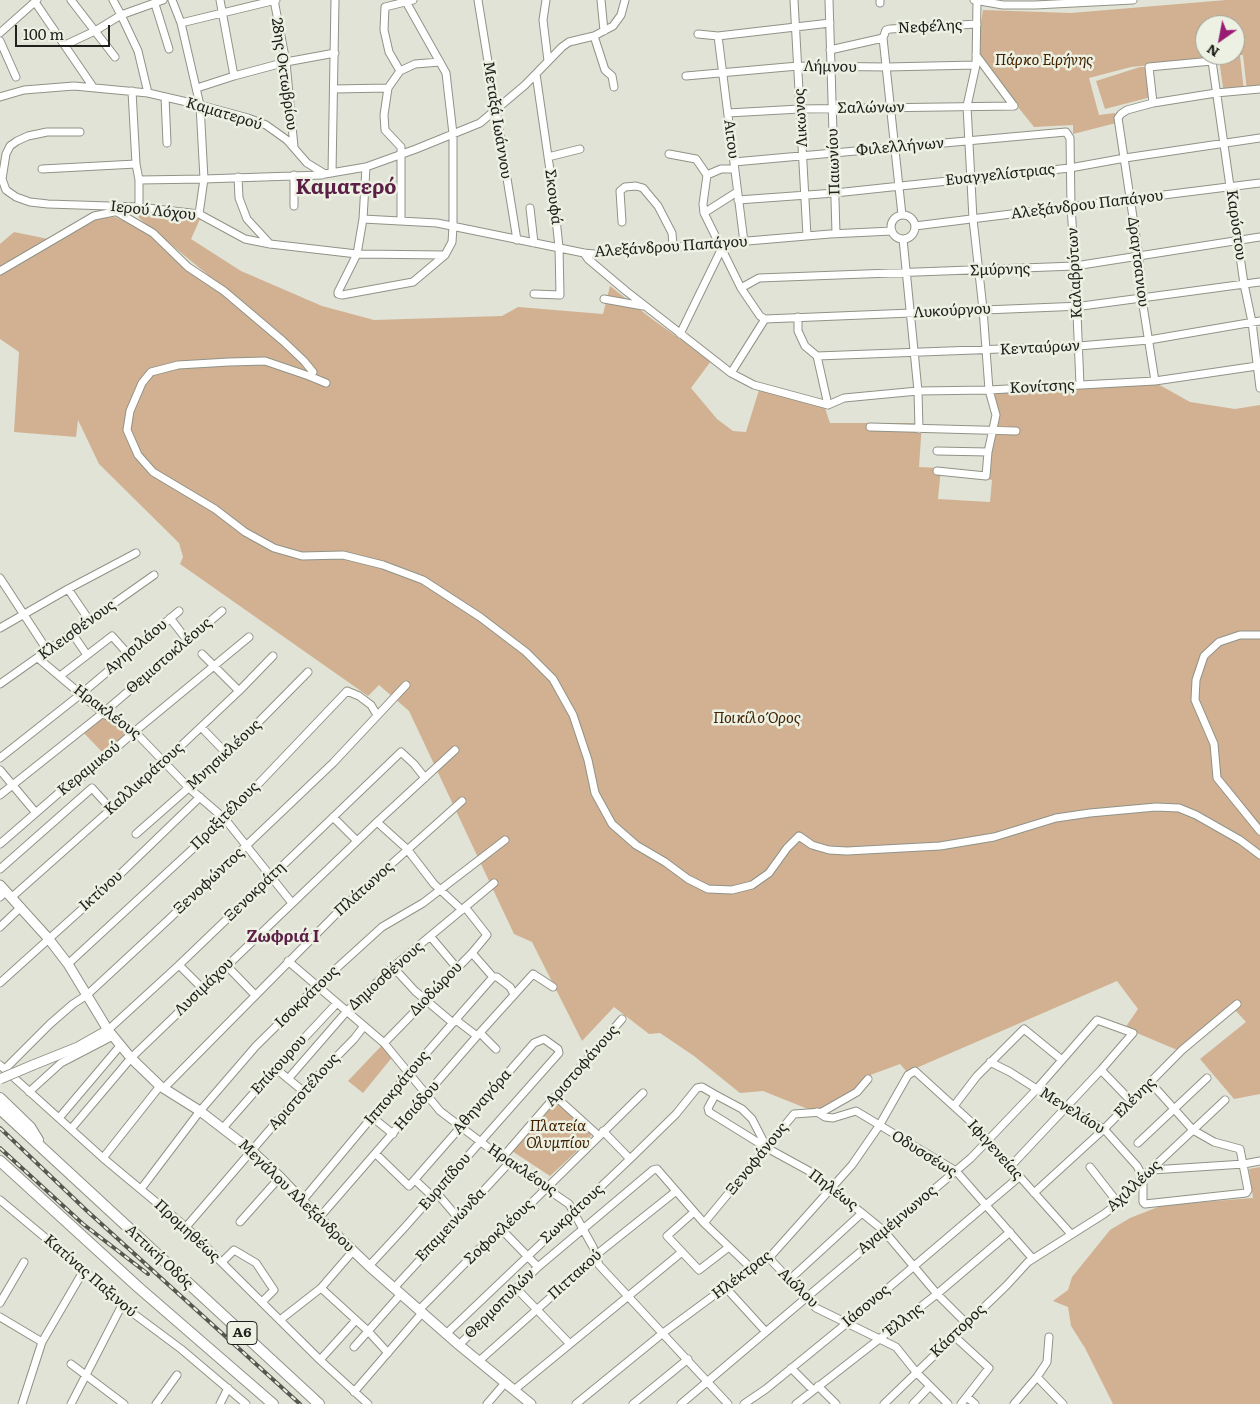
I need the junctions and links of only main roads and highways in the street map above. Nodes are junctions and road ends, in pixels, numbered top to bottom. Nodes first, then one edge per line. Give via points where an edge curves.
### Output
1 (4, 893) edge
2 (110, 1033) junction
3 (0, 1079) edge
4 (0, 1098) edge
5 (0, 1109) edge
6 (45, 1152) junction
7 (0, 1161) edge
8 (0, 1168) edge
9 (55, 1211) junction
10 (273, 1404) edge
11 (319, 1404) edge
12 (531, 1404) edge

1 - 2 main road, Μεγάλου Αλεξάνδρου via 21,907 68,964
2 - 3 main road, bridge
2 - 12 main road, Μεγάλου Αλεξάνδρου via 162,1087 252,1151 369,1266
4 - 6 highway via 30,1127
5 - 6 highway, Αττική Οδός / Α6
6 - 11 highway, Αττική Οδός / Α6
7 - 9 highway, Α6
8 - 9 highway
9 - 10 highway, Α6

